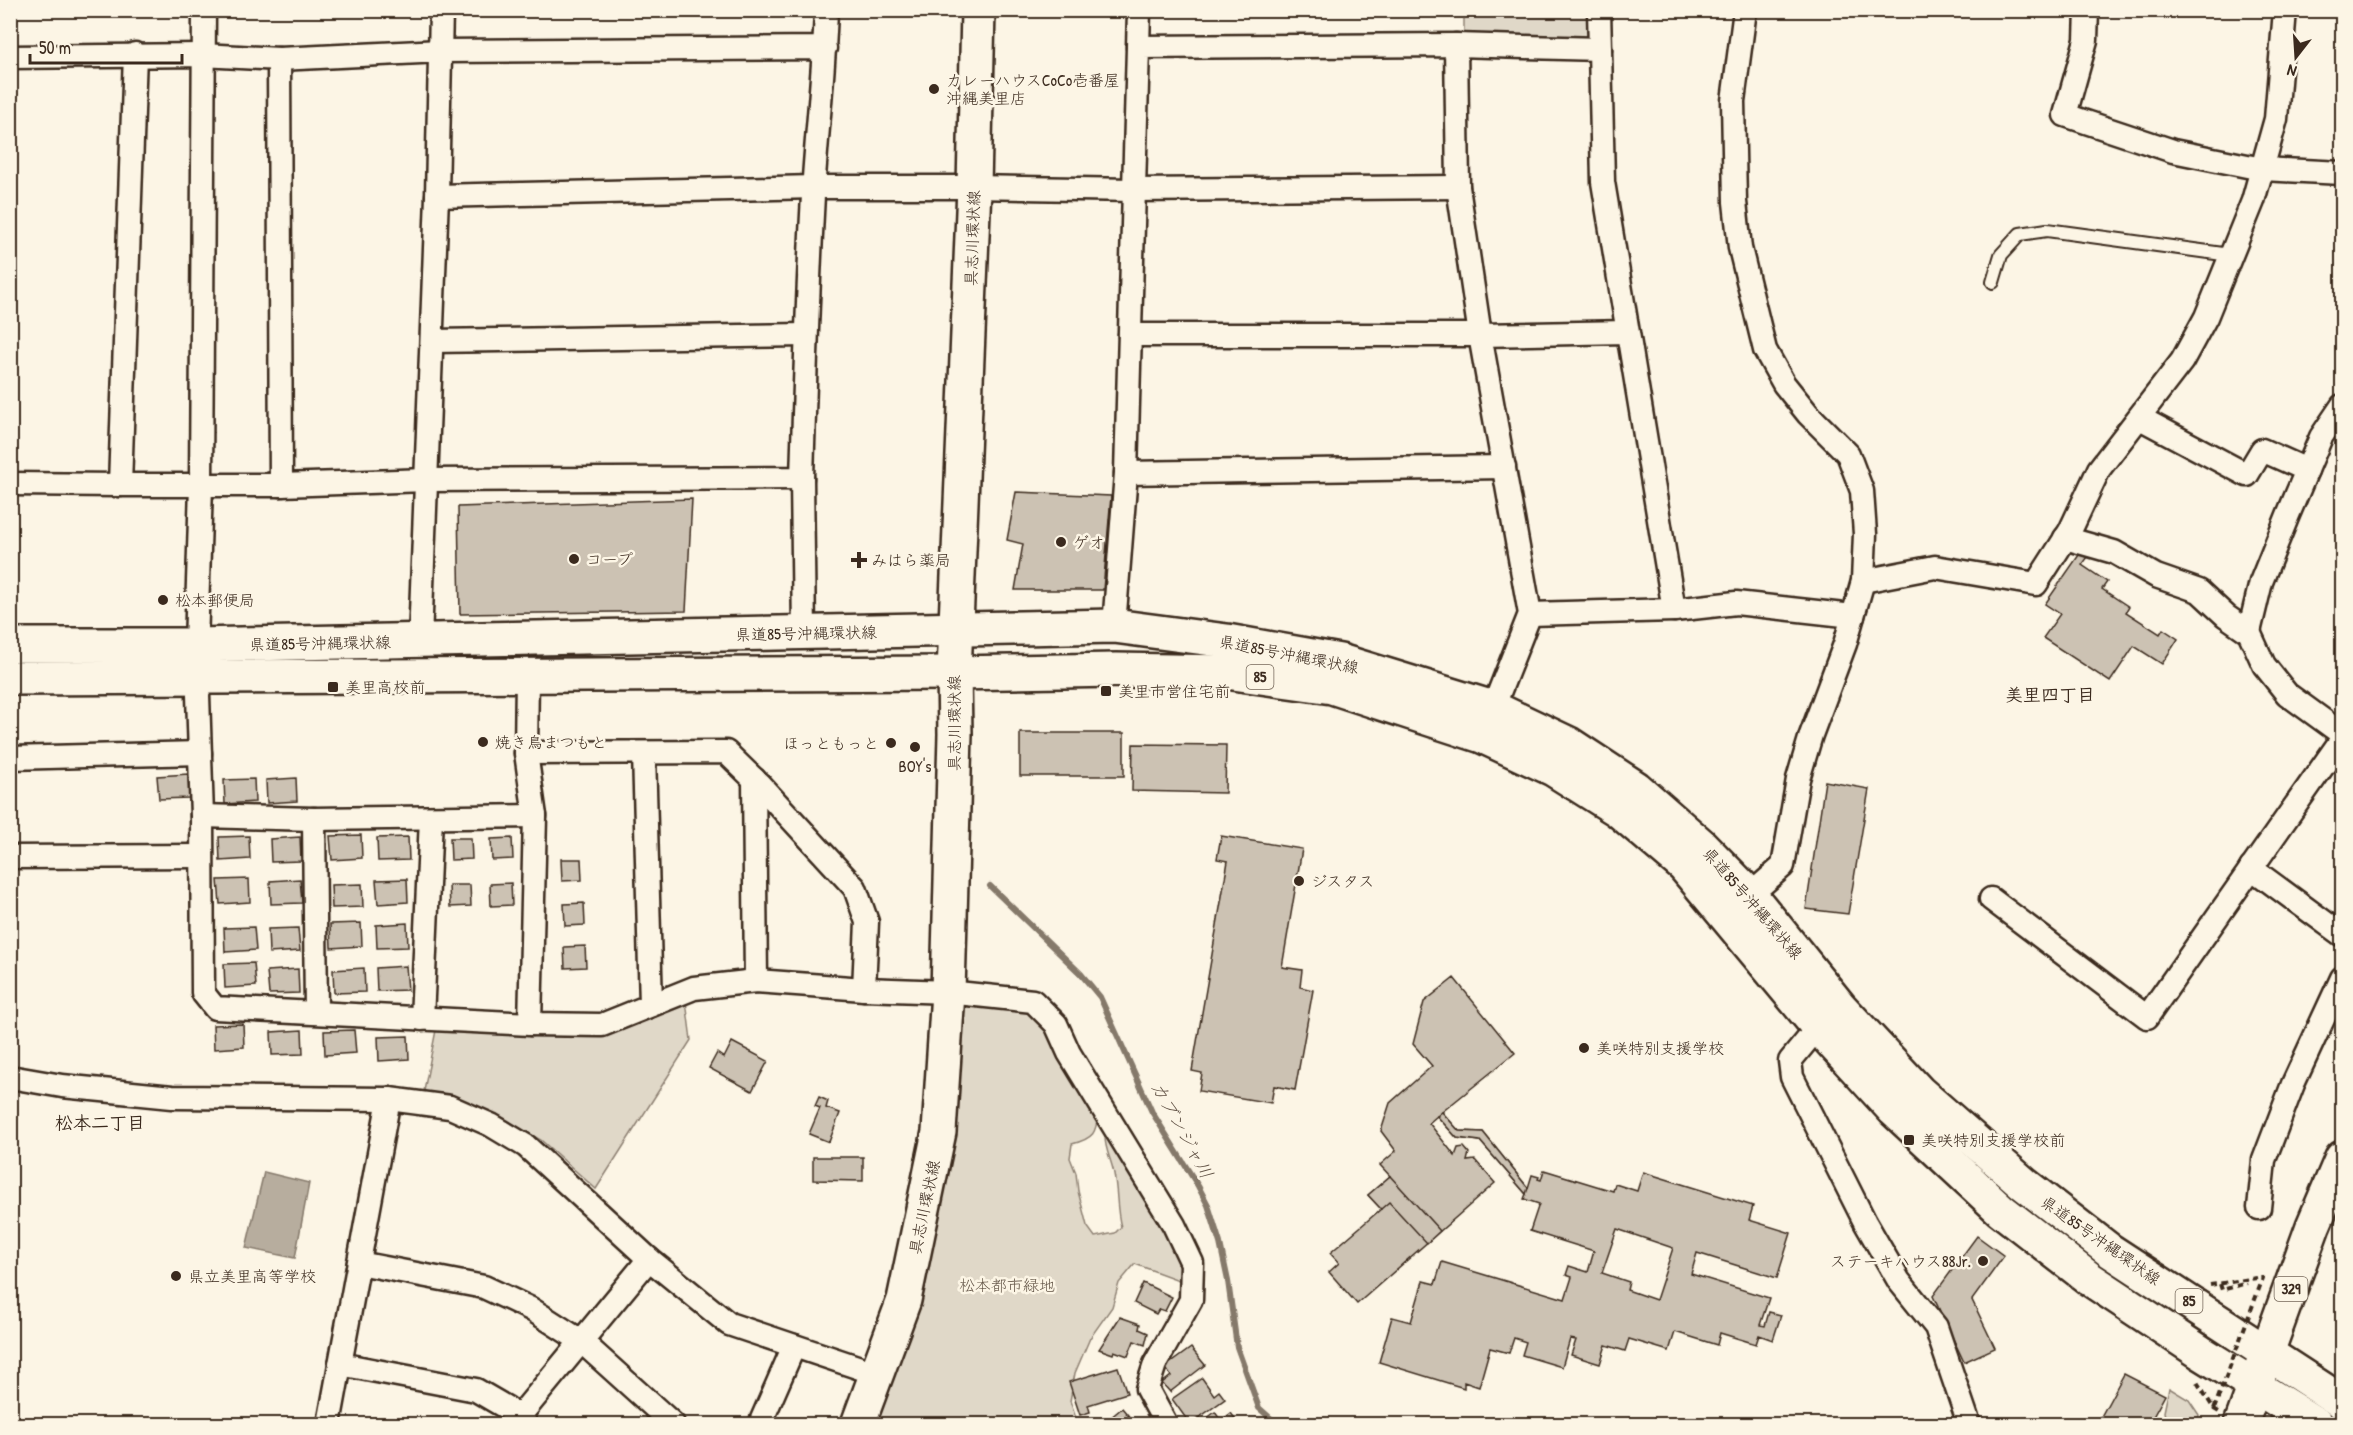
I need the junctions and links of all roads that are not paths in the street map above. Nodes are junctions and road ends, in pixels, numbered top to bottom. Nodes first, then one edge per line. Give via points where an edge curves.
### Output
1 (204, 10) edge
2 (441, 10) edge
3 (826, 10) edge
4 (978, 10) edge
5 (1139, 10) edge
6 (1599, 10) edge
7 (1745, 10) edge
8 (2088, 10) edge
9 (2285, 10) edge
10 (1456, 45) junction
11 (1138, 47) junction
12 (825, 48) junction
13 (1600, 49) junction
14 (441, 51) junction
15 (135, 54) junction
16 (202, 55) junction
17 (10, 57) edge
18 (279, 59) junction
19 (2262, 169) junction
20 (2343, 173) edge
21 (814, 187) junction
22 (974, 187) junction
23 (1458, 187) junction
24 (1133, 190) junction
25 (437, 196) junction
26 (2234, 252) junction
27 (1993, 282) dead end
28 (1627, 332) junction
29 (1130, 334) junction
30 (806, 335) junction
31 (1480, 335) junction
32 (432, 340) junction
33 (2343, 406) edge
34 (2140, 418) junction
35 (1504, 467) junction
36 (2307, 470) junction
37 (1126, 473) junction
38 (802, 478) junction
39 (427, 480) junction
40 (10, 484) edge
41 (120, 485) junction
42 (281, 485) junction
43 (201, 486) junction
44 (2066, 538) junction
45 (1863, 581) junction
46 (1674, 610) junction
47 (1530, 614) junction
48 (1853, 616) junction
49 (1114, 626) junction
50 (957, 630) junction
51 (2249, 632) junction
52 (804, 634) junction
53 (420, 640) junction
54 (10, 645) edge
55 (196, 645) junction
56 (954, 674) junction
57 (527, 675) junction
58 (200, 677) junction
59 (10, 678) edge
60 (1493, 708) junction
61 (2343, 734) edge
62 (2343, 739) edge
63 (200, 753) junction
64 (526, 753) junction
65 (644, 753) junction
66 (10, 758) edge
67 (754, 779) junction
68 (202, 816) junction
69 (535, 816) junction
70 (431, 818) junction
71 (314, 819) junction
72 (201, 856) junction
73 (10, 857) edge
74 (2251, 868) junction
75 (1750, 895) junction
76 (1991, 899) dead end
77 (2343, 935) edge
78 (2343, 978) edge
79 (756, 981) junction
80 (864, 989) junction
81 (948, 992) junction
82 (651, 1005) junction
83 (316, 1012) junction
84 (422, 1019) junction
85 (530, 1024) junction
86 (1818, 1027) junction
87 (10, 1077) edge
88 (389, 1099) junction
89 (2343, 1158) edge
90 (2259, 1208) dead end
91 (649, 1259) junction
92 (359, 1263) junction
93 (581, 1341) junction
94 (794, 1346) junction
95 (2268, 1353) junction
96 (340, 1364) junction
97 (878, 1374) junction
98 (2256, 1386) junction
99 (2343, 1402) edge
100 (2228, 1417) edge
101 (522, 1421) edge
102 (329, 1425) edge
103 (673, 1425) edge
104 (760, 1425) edge
105 (858, 1425) edge
106 (1166, 1425) edge
107 (1969, 1425) edge
108 (2316, 1425) edge

1 - 16 street
2 - 14 street
3 - 12 street
4 - 22 main road, 具志川環状線
5 - 11 street
6 - 13 street
7 - 45 street via 1733,100 1740,249 1766,350 1784,384 1848,454 1862,491
8 - 19 street via 2086,40 2065,115 2174,150
9 - 19 street via 2276,118
10 - 11 street
10 - 13 street
10 - 23 street
11 - 24 street
12 - 14 street
12 - 21 street
13 - 28 street via 1603,182
14 - 18 street
14 - 25 street
15 - 16 street
15 - 17 street
15 - 41 street
16 - 18 street
16 - 43 street
18 - 42 street
19 - 20 street
19 - 26 street
21 - 22 street
21 - 25 street
21 - 30 street
22 - 24 street
22 - 50 main road, 具志川環状線
23 - 24 street
23 - 31 street
24 - 29 street
25 - 32 street
26 - 27 lane via 2223,254 2047,230 2020,234 2001,255
26 - 34 street via 2182,361
28 - 31 street
28 - 46 street
29 - 31 street
29 - 37 street
30 - 32 street
30 - 38 street
31 - 35 street
32 - 39 street
33 - 36 street via 2321,436
34 - 36 street via 2247,475 2262,450
34 - 44 street via 2099,469
35 - 37 street
35 - 47 street
36 - 51 street via 2261,582
37 - 49 street
38 - 39 street
38 - 52 street
39 - 42 street
39 - 53 street
40 - 41 street
41 - 43 street
42 - 43 street
43 - 55 street
44 - 45 street via 2036,584 1935,567
44 - 51 street via 2114,552 2156,576 2199,591
45 - 48 street
46 - 47 street
46 - 48 street via 1736,603
47 - 60 street
48 - 75 street via 1798,779 1783,866
49 - 50 main road, 県道85号沖縄環状線 / 85
49 - 60 main road, 県道85号沖縄環状線 / 85 via 1340,661
50 - 52 main road, 県道85号沖縄環状線 / 85
50 - 56 main road, 具志川環状線
51 - 61 street via 2264,665 2287,694
52 - 53 main road, 県道85号沖縄環状線 / 85
53 - 55 main road, 県道85号沖縄環状線 / 85
54 - 55 main road, 県道85号沖縄環状線 / 85
56 - 57 main road, 県道85号沖縄環状線 / 85
56 - 81 main road, 具志川環状線
56 - 86 main road, 県道85号沖縄環状線 / 85 via 1226,672 1332,687 1482,736 1553,769 1618,810 1684,866
57 - 58 main road, 県道85号沖縄環状線 / 85
57 - 64 street
58 - 59 main road, 県道85号沖縄環状線 / 85
58 - 63 street
60 - 75 main road, 県道85号沖縄環状線 / 85 via 1569,744 1636,788
62 - 74 street
63 - 66 street
63 - 68 street
64 - 65 street
64 - 69 street
65 - 67 street via 726,752
65 - 82 street
67 - 79 street
67 - 80 street via 855,888 867,922
68 - 71 street
68 - 72 street
69 - 70 street
69 - 85 street
70 - 71 street
70 - 84 street
71 - 83 street
72 - 73 street
72 - 83 street via 203,993 215,1008
74 - 76 street via 2147,1017
74 - 77 street
75 - 95 main road, 県道85号沖縄環状線 / 85 via 1840,1006 1920,1092 2015,1176 2109,1250
78 - 90 street via 2293,1084 2264,1160
79 - 80 street
79 - 82 street via 694,988
80 - 81 street
81 - 97 main road, 具志川環状線 via 939,1132 904,1300
81 - 106 street via 1033,1001 1056,1023 1069,1053 1174,1225 1192,1263 1191,1300 1155,1364 1147,1389
82 - 85 street via 602,1025
83 - 84 street
84 - 85 street
86 - 98 main road, 県道85号沖縄環状線 / 85 via 1894,1110 2001,1210 2090,1279
86 - 107 street via 1790,1061 1792,1077 1899,1281 1936,1327
87 - 88 street via 172,1097
88 - 91 street via 450,1107 509,1135 564,1179
88 - 92 street
89 - 95 main road, 329 via 2313,1226
91 - 93 street
91 - 94 street via 729,1324
92 - 93 street via 484,1287 531,1309
92 - 96 street
93 - 101 street
93 - 103 street
94 - 97 street
94 - 104 street
95 - 98 main road, 329
95 - 99 main road, 県道85号沖縄環状線 / 85
96 - 101 street via 476,1390
96 - 102 street
97 - 105 main road, 具志川環状線
98 - 100 main road, 329
98 - 108 main road, 県道85号沖縄環状線 / 85

